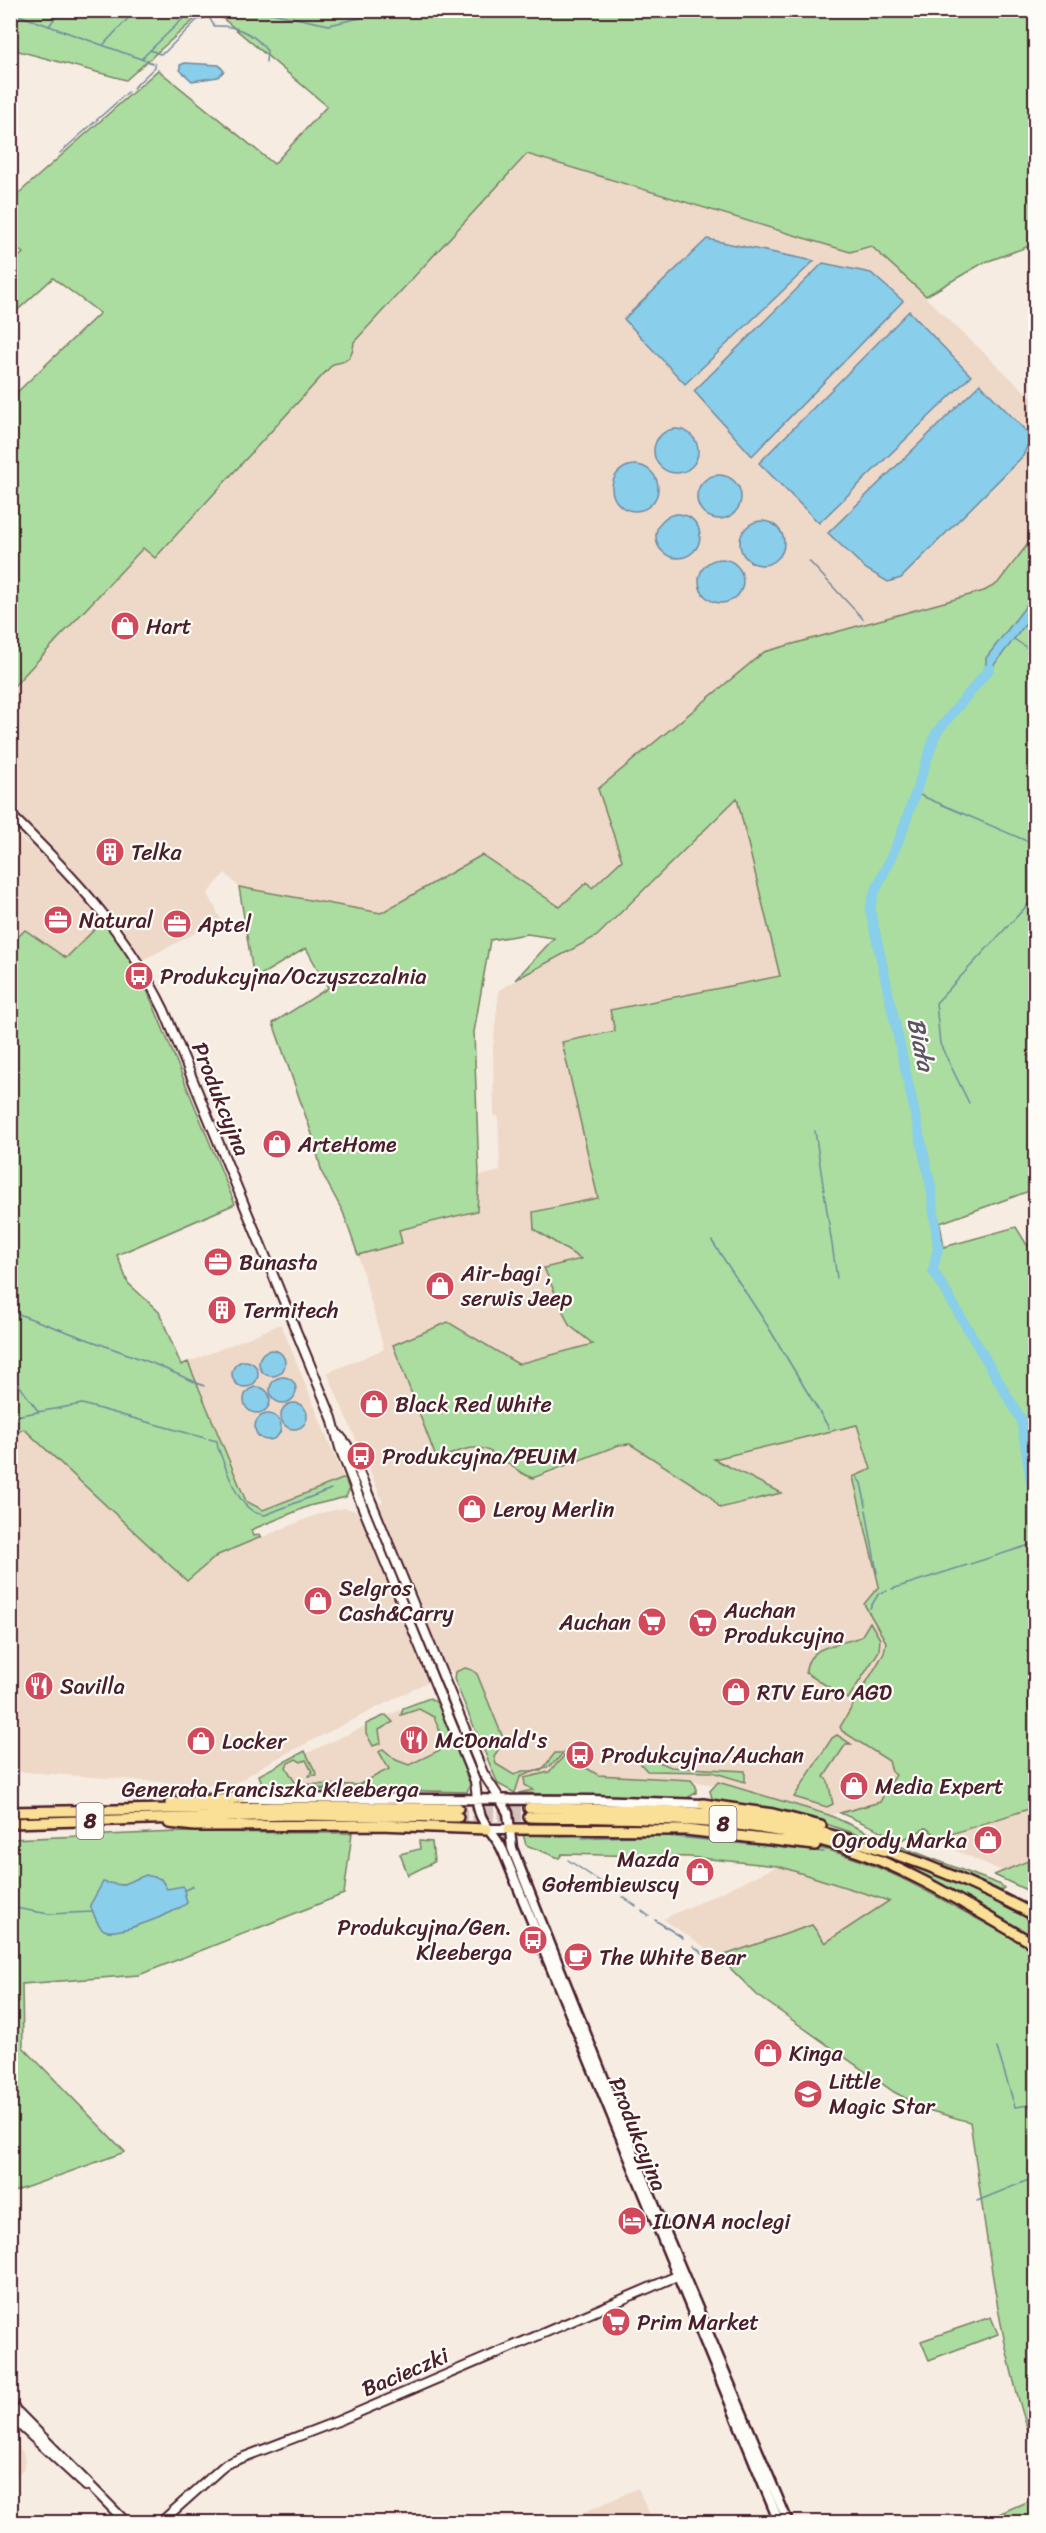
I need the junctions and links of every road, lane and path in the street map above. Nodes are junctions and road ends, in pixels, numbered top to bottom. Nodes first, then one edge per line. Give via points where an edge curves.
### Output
1 (10, 814) edge
2 (338, 1434) junction
3 (368, 1495) junction
4 (359, 1498) junction
5 (240, 1798) joint
6 (477, 1799) junction
7 (500, 1799) junction
8 (703, 1804) joint
9 (115, 1809) junction
10 (10, 1811) edge
11 (136, 1820) junction
12 (44, 1822) junction
13 (10, 1823) edge
14 (10, 1828) edge
15 (487, 1829) junction
16 (508, 1829) junction
17 (885, 1850) junction
18 (909, 1874) junction
19 (1035, 1916) edge
20 (1035, 1945) edge
21 (550, 1955) junction
22 (681, 2274) junction
23 (719, 2367) junction
24 (10, 2404) edge
25 (10, 2416) edge
26 (93, 2490) junction
27 (126, 2523) edge
28 (161, 2523) edge
29 (779, 2523) edge
30 (788, 2523) edge

1 - 2 street, Produkcyjna via 89,893 152,985
2 - 3 street, Produkcyjna via 347,1445
2 - 4 street, Produkcyjna
3 - 4 street
3 - 7 street, Produkcyjna via 483,1773
4 - 6 street, Produkcyjna via 475,1781
5 - 6 main road
5 - 9 highway
6 - 7 main road
6 - 15 main road, Produkcyjna via 480,1821
7 - 8 main road
7 - 16 main road, Produkcyjna via 508,1813
8 - 17 highway via 809,1822
9 - 10 highway, Generała Franciszka Kleeberga / 8
9 - 11 highway, Generała Franciszka Kleeberga / 8 via 458,1812
11 - 12 highway, Generała Franciszka Kleeberga / 8
11 - 15 highway via 195,1826
12 - 13 highway, Generała Franciszka Kleeberga / 8
12 - 14 highway
15 - 16 main road
15 - 21 main road, Produkcyjna via 498,1840
16 - 18 highway via 646,1828 747,1836 821,1846
16 - 21 main road, Produkcyjna
17 - 18 highway, 8 via 819,1831 728,1815 667,1811 529,1813 765,1829 842,1846
17 - 19 highway, 8 via 957,1877
18 - 20 highway, 8
21 - 22 main road, Produkcyjna
22 - 23 main road, Produkcyjna
22 - 28 street, Bacieczki via 338,2421 226,2464
23 - 29 main road, Produkcyjna
23 - 30 main road, Produkcyjna
24 - 26 street
25 - 26 street
26 - 27 street

